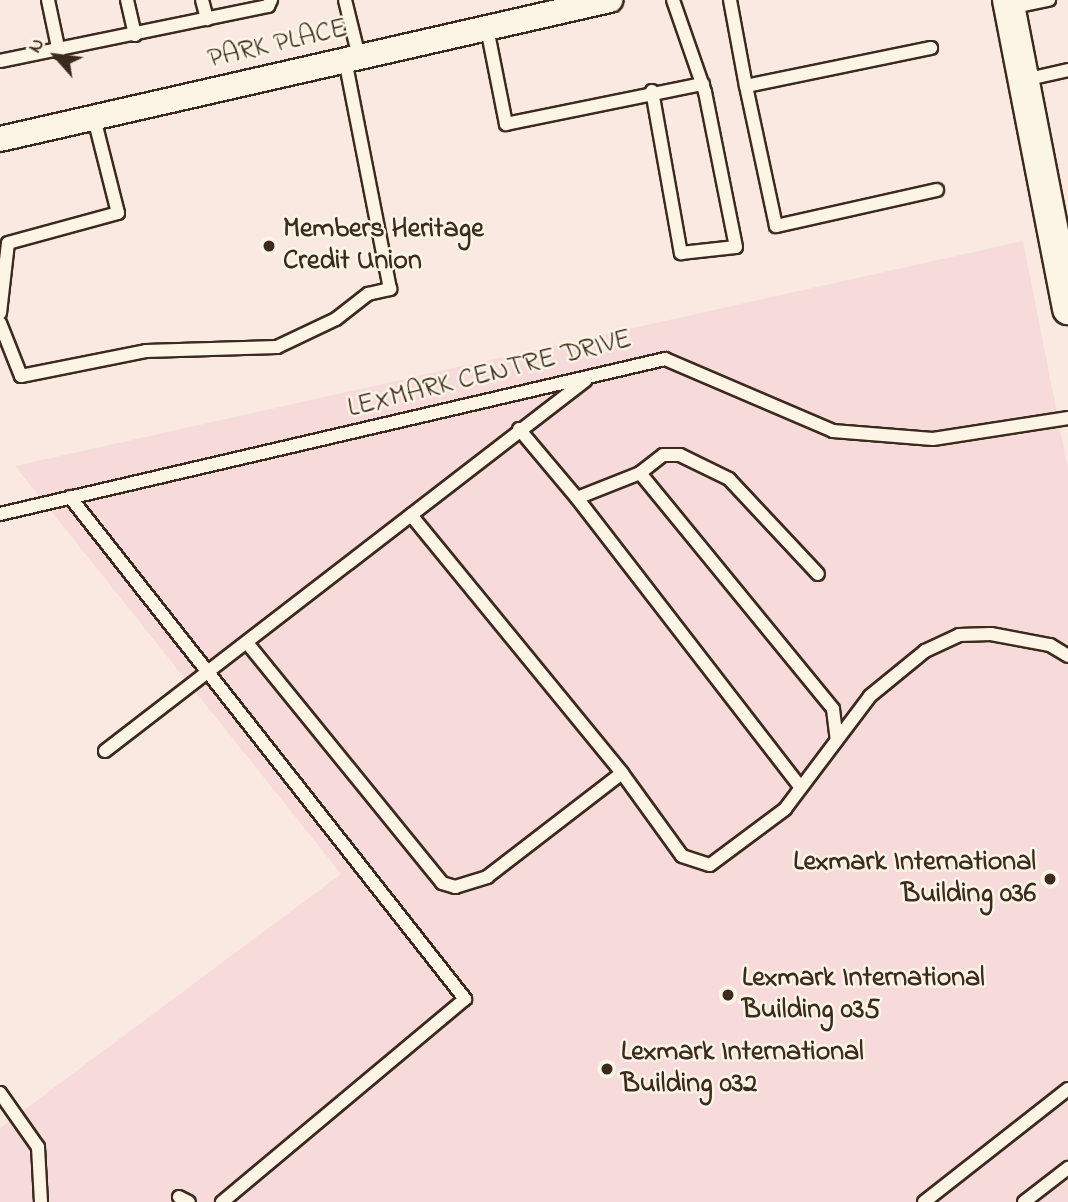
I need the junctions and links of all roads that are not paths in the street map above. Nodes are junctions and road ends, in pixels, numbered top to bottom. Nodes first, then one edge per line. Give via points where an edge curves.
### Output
1 (48, 0) edge
2 (127, 0) edge
3 (202, 0) edge
4 (271, 0) edge
5 (345, 0) edge
6 (610, 0) edge
7 (673, 0) edge
8 (730, 0) edge
9 (1049, 0) edge
10 (1009, 4) edge
11 (207, 19) junction
12 (487, 28) junction
13 (135, 36) junction
14 (931, 48) dead end
15 (59, 52) junction
16 (352, 59) junction
17 (0, 61) edge
18 (1068, 70) edge
19 (1024, 80) junction
20 (703, 84) junction
21 (746, 86) junction
22 (652, 91) junction
23 (93, 118) junction
24 (0, 139) edge
25 (937, 190) dead end
26 (1068, 309) edge
27 (0, 313) edge
28 (0, 323) edge
29 (592, 375) junction
30 (1068, 418) edge
31 (519, 429) junction
32 (640, 473) junction
33 (70, 497) junction
34 (577, 498) junction
35 (0, 514) edge
36 (411, 515) junction
37 (818, 574) dead end
38 (248, 644) junction
39 (1068, 656) edge
40 (210, 674) junction
41 (837, 740) junction
42 (105, 751) dead end
43 (622, 773) junction
44 (801, 788) junction
45 (1068, 1089) edge
46 (0, 1093) edge
47 (1068, 1168) edge
48 (41, 1202) edge
49 (222, 1202) edge
50 (924, 1202) edge
51 (1024, 1202) edge

1 - 15 lane
2 - 13 lane
3 - 11 lane
4 - 11 lane
5 - 16 lane
6 - 12 street, PARK PLACE
7 - 20 lane
8 - 21 lane
9 - 10 lane
10 - 19 street
11 - 13 lane
12 - 16 street, PARK PLACE
12 - 22 lane via 506,124
13 - 15 lane
14 - 21 lane
15 - 17 lane
16 - 23 street, PARK PLACE
16 - 28 lane via 390,289 368,294 336,319 277,347 146,351 21,376
18 - 19 lane
19 - 26 street
20 - 22 lane
20 - 22 lane via 736,247 681,253
21 - 25 lane via 776,226
23 - 24 street, PARK PLACE
23 - 27 lane via 118,213 8,243
29 - 30 lane, LEXMARK CENTRE DRIVE via 665,359 833,431 933,439
29 - 31 lane
29 - 33 lane, LEXMARK CENTRE DRIVE
31 - 34 lane
31 - 36 lane
32 - 34 lane
32 - 37 lane via 663,455 680,455 729,479
32 - 41 lane via 833,709
33 - 35 lane, LEXMARK CENTRE DRIVE
33 - 40 lane
34 - 44 lane
36 - 38 lane
36 - 43 lane
38 - 40 lane
38 - 43 lane via 442,883 471,886 487,877
39 - 41 lane via 1050,645 990,634 959,635 925,651 870,695
40 - 42 lane
40 - 49 lane via 465,999
41 - 44 lane
43 - 44 lane via 682,856 697,864 709,865 774,817
45 - 50 lane
46 - 48 lane via 38,1147
47 - 51 lane

